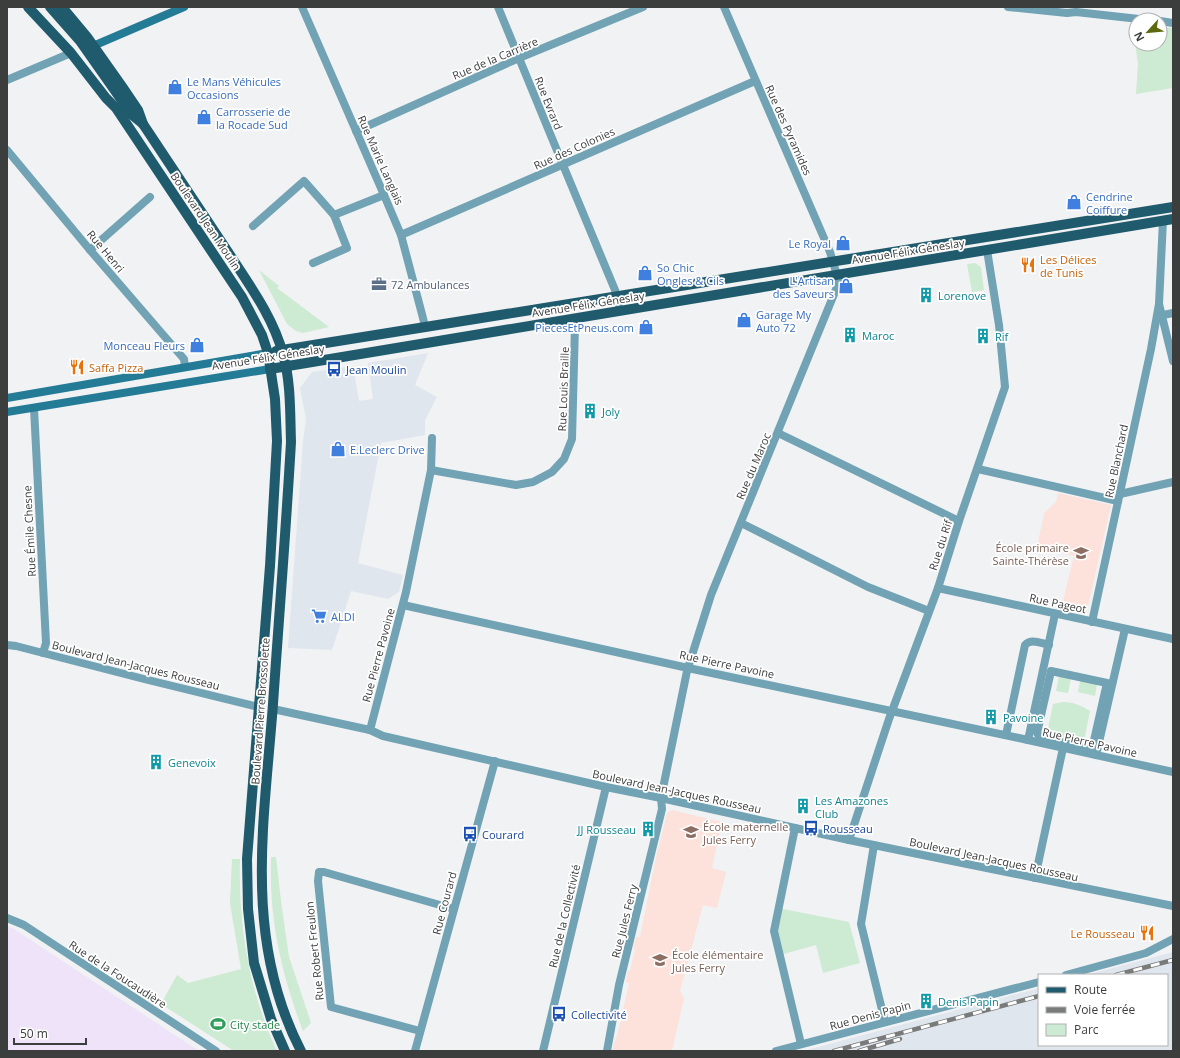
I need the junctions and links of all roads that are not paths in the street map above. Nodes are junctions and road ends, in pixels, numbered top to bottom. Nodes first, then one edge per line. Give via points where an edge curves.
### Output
1 (28, 7) edge
2 (43, 7) edge
3 (50, 7) edge
4 (62, 7) edge
5 (184, 7) edge
6 (302, 7) edge
7 (498, 7) edge
8 (643, 7) edge
9 (724, 7) edge
10 (1008, 7) edge
11 (1076, 10) edge
12 (1128, 17) edge
13 (93, 46) junction
14 (71, 52) junction
15 (519, 58) junction
16 (7, 80) edge
17 (755, 81) junction
18 (116, 108) junction
19 (143, 124) junction
20 (356, 131) junction
21 (7, 150) edge
22 (562, 165) junction
23 (384, 194) junction
24 (150, 197) dead end
25 (1173, 206) edge
26 (334, 215) junction
27 (1168, 220) edge
28 (253, 226) dead end
29 (401, 235) junction
30 (90, 250) junction
31 (987, 250) junction
32 (833, 261) junction
33 (313, 263) dead end
34 (838, 275) junction
35 (617, 296) junction
36 (620, 311) junction
37 (1173, 313) edge
38 (1160, 315) junction
39 (574, 318) junction
40 (425, 327) junction
41 (282, 350) junction
42 (268, 353) junction
43 (1173, 362) edge
44 (185, 367) junction
45 (286, 367) junction
46 (270, 369) junction
47 (7, 398) edge
48 (34, 408) junction
49 (7, 412) edge
50 (778, 433) junction
51 (432, 438) dead end
52 (978, 469) junction
53 (431, 470) junction
54 (1173, 482) edge
55 (1119, 497) junction
56 (959, 521) junction
57 (741, 523) junction
58 (938, 588) junction
59 (403, 605) junction
60 (929, 611) junction
61 (1056, 614) junction
62 (1092, 622) junction
63 (1125, 629) junction
64 (1173, 639) edge
65 (7, 645) edge
66 (1049, 645) junction
67 (43, 653) junction
68 (688, 668) junction
69 (1051, 671) joint
70 (259, 707) junction
71 (273, 709) junction
72 (892, 712) junction
73 (370, 730) junction
74 (1006, 735) junction
75 (1028, 740) junction
76 (1063, 748) junction
77 (1096, 755) junction
78 (495, 761) junction
79 (1173, 772) edge
80 (606, 787) junction
81 (661, 798) junction
82 (795, 828) junction
83 (849, 840) junction
84 (874, 845) junction
85 (1035, 878) junction
86 (1173, 906) edge
87 (454, 909) junction
88 (7, 918) edge
89 (1173, 939) edge
90 (1070, 974) edge
91 (1038, 982) edge
92 (885, 1022) junction
93 (420, 1031) junction
94 (801, 1044) junction
95 (283, 1047) edge
96 (216, 1051) edge
97 (301, 1051) edge
98 (415, 1051) edge
99 (543, 1051) edge
100 (607, 1051) edge
101 (776, 1051) edge

1 - 14 main road, Boulevard Jean Moulin
2 - 18 main road, Boulevard Jean Moulin via 77,45 111,95
3 - 19 main road, Boulevard Jean Moulin via 80,41 132,114
4 - 13 main road, Boulevard Jean Moulin
5 - 13 main road
6 - 20 street, Rue Marie Langlais
7 - 15 street, Rue Evrard
8 - 15 street, Rue de la Carrière
9 - 17 street, Rue des Pyramides
10 - 11 street via 1067,13
11 - 12 street
13 - 19 main road, Boulevard Jean Moulin via 138,110
14 - 16 street
14 - 18 main road, Boulevard Jean Moulin
15 - 20 street, Rue de la Carrière
15 - 22 street, Rue Evrard
17 - 22 street, Rue des Colonies
17 - 32 street, Rue des Pyramides
18 - 42 main road, Boulevard Jean Moulin via 242,297 262,335
19 - 41 main road, Boulevard Jean Moulin via 258,298
20 - 23 street, Rue Marie Langlais
21 - 30 street, Rue Henri
22 - 29 street, Rue des Colonies
22 - 35 street, Rue Evrard
23 - 26 street
23 - 29 street, Rue Marie Langlais
24 - 30 street
25 - 32 main road, Avenue Félix Géneslay
26 - 28 street via 304,181
26 - 33 street via 347,248
27 - 31 main road, Avenue Félix Géneslay
27 - 38 street
29 - 40 street, Rue Marie Langlais
30 - 44 street, Rue Henri via 184,359
31 - 34 main road, Avenue Félix Géneslay
31 - 52 street, Rue du Rif via 1006,387
32 - 34 street, Rue des Pyramides
32 - 35 main road, Avenue Félix Géneslay
34 - 36 main road, Avenue Félix Géneslay
34 - 50 street, Rue du Maroc via 840,282
35 - 36 street, Rue Evrard
35 - 40 main road, Avenue Félix Géneslay
36 - 39 main road, Avenue Félix Géneslay
37 - 38 street
38 - 43 street
38 - 55 street, Rue Blanchard
39 - 45 main road, Avenue Félix Géneslay
39 - 53 street, Rue Louis Braille via 576,325 572,439 564,459 552,472 533,482 516,485
40 - 41 main road, Avenue Félix Géneslay
41 - 42 main road, Avenue Félix Géneslay
41 - 45 main road, Boulevard Jean Moulin
42 - 44 main road, Avenue Félix Géneslay
42 - 46 main road, Boulevard Jean Moulin
44 - 47 main road, Avenue Félix Géneslay
45 - 46 main road, Avenue Félix Géneslay
45 - 71 main road, Boulevard Pierre Brossolette via 290,400 290,472
46 - 48 main road, Avenue Félix Géneslay
46 - 70 main road, Boulevard Pierre Brossolette via 275,399 277,441
48 - 49 main road, Avenue Félix Géneslay
48 - 67 street, Rue Émile Chesne via 46,643
50 - 56 street
50 - 57 street, Rue du Maroc
51 - 53 street
52 - 55 street
52 - 56 street, Rue du Rif
53 - 59 street
54 - 55 street
55 - 62 street, Rue Blanchard
56 - 58 street, Rue du Rif
57 - 60 street via 868,587
57 - 68 street, Rue du Maroc via 711,596
58 - 60 street, Rue du Rif
58 - 61 street, Rue Pageot
59 - 68 street, Rue Pierre Pavoine
59 - 73 street, Rue Pierre Pavoine
60 - 72 street, Rue du Rif
61 - 62 street, Rue Pageot
61 - 66 street
62 - 63 street, Rue Pageot
63 - 64 street, Rue Pageot
63 - 77 street
65 - 67 street, Boulevard Jean-Jacques Rousseau
66 - 74 street via 1032,641 1025,645
66 - 75 street
67 - 70 street, Boulevard Jean-Jacques Rousseau
68 - 72 street, Rue Pierre Pavoine
68 - 81 street, Rue Jules Ferry
69 - 69 street via 1037,733 1040,737 1088,748 1093,745 1107,683
70 - 95 main road, Boulevard Pierre Brossolette via 247,859 248,909 254,963 271,1019
71 - 73 street, Boulevard Jean-Jacques Rousseau
71 - 97 main road, Boulevard Pierre Brossolette via 262,837 262,908 265,939 277,992
72 - 74 street, Rue Pierre Pavoine
72 - 83 street, Rue du Rif
73 - 78 street, Boulevard Jean-Jacques Rousseau via 383,736
74 - 75 street, Rue Pierre Pavoine
75 - 76 street, Rue Pierre Pavoine
76 - 77 street, Rue Pierre Pavoine
76 - 85 street
77 - 79 street, Rue Pierre Pavoine
78 - 80 street, Boulevard Jean-Jacques Rousseau
78 - 87 street, Rue Courard
80 - 81 street, Boulevard Jean-Jacques Rousseau
80 - 99 street, Rue de la Collectivité
81 - 82 street, Boulevard Jean-Jacques Rousseau
81 - 100 street, Rue Jules Ferry via 662,809 619,985
82 - 83 street, Boulevard Jean-Jacques Rousseau
82 - 94 street via 774,931
83 - 84 street, Boulevard Jean-Jacques Rousseau
84 - 85 street, Boulevard Jean-Jacques Rousseau
84 - 92 street via 861,924
85 - 86 street, Boulevard Jean-Jacques Rousseau
87 - 93 street, Rue Courard
87 - 93 street, Rue Robert Freulon via 319,872 331,1008
88 - 96 street, Rue de la Foucaudière via 24,926
89 - 90 street via 1146,953
91 - 92 street, Rue Denis Papin
92 - 94 street, Rue Denis Papin
93 - 98 street, Rue Courard
94 - 101 street, Rue Denis Papin

